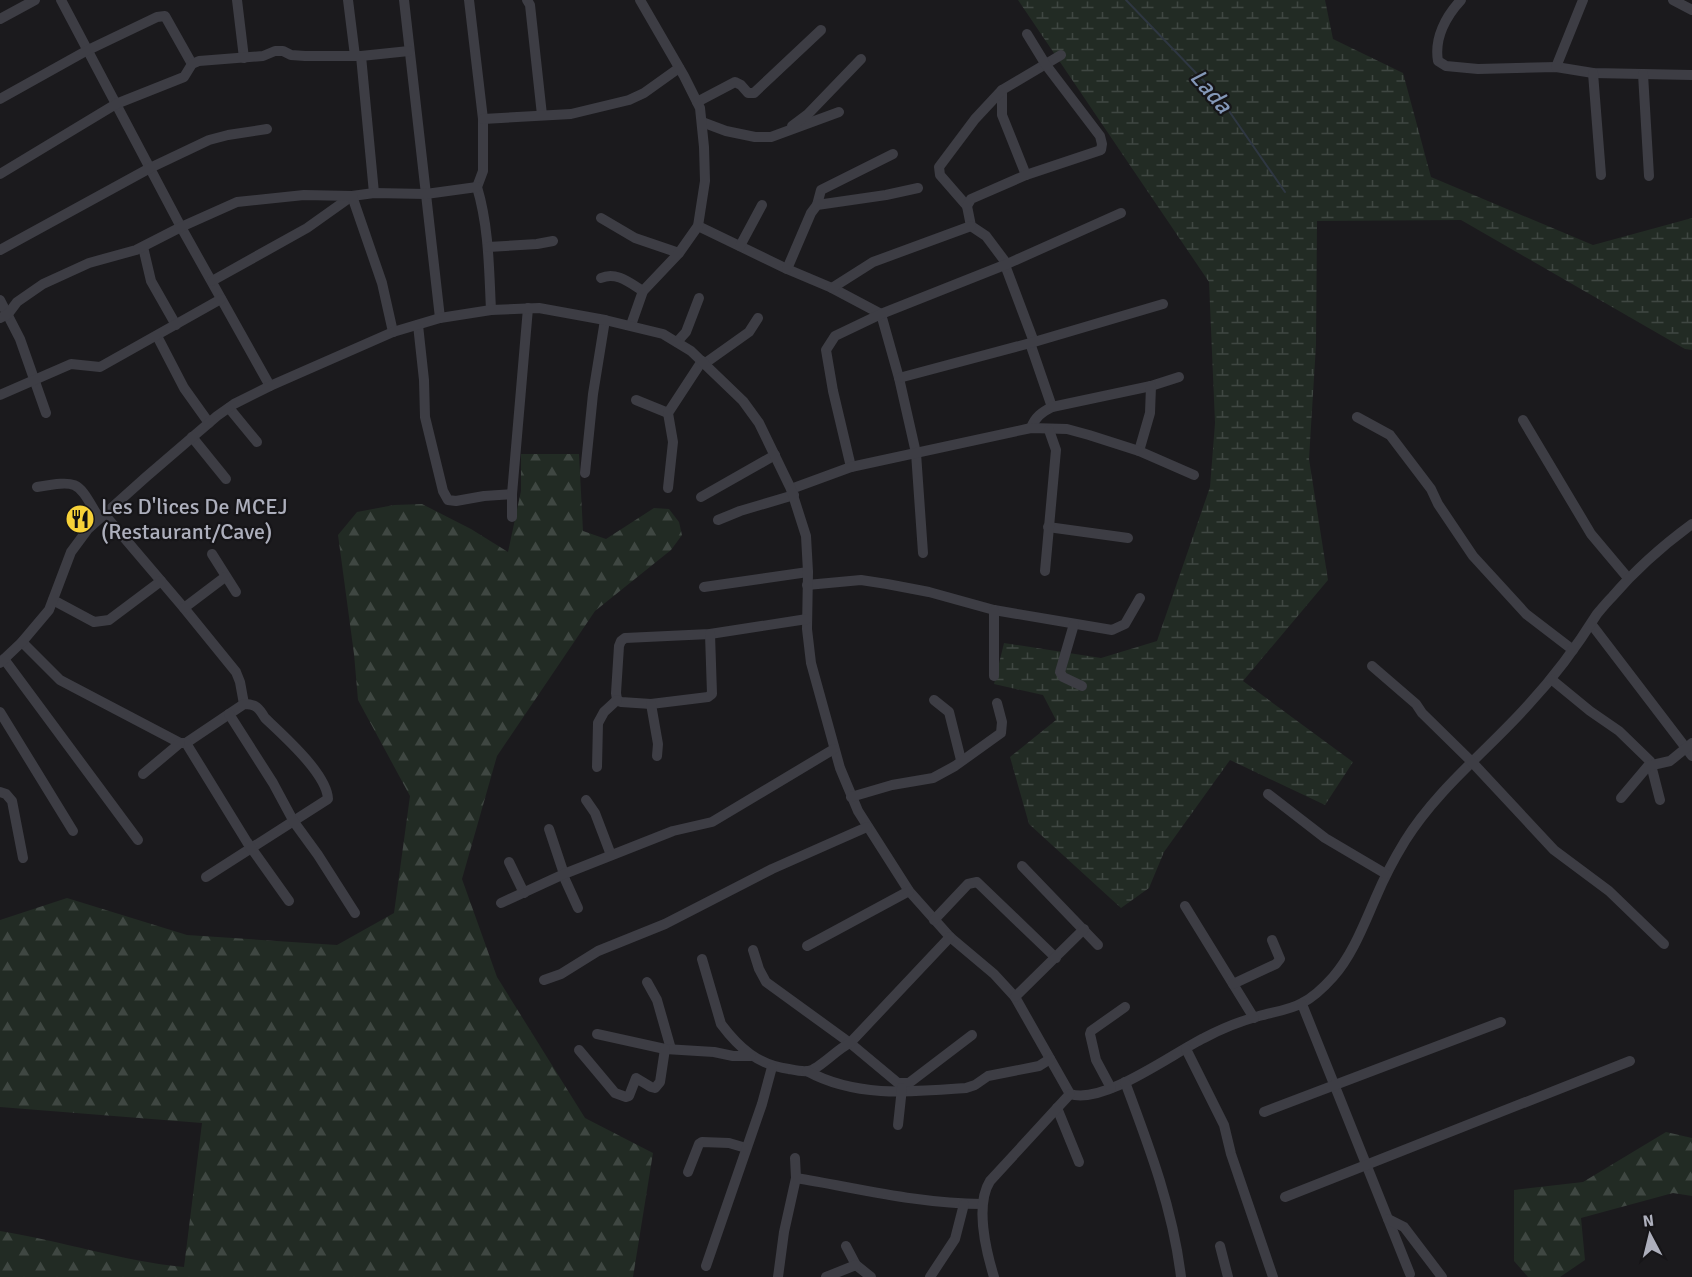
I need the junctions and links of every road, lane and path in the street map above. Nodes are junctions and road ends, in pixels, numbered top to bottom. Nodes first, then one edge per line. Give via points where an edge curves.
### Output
1 (35, 0) edge
2 (61, 0) edge
3 (237, 0) edge
4 (348, 0) edge
5 (404, 0) edge
6 (469, 0) edge
7 (526, 0) edge
8 (640, 0) edge
9 (1461, 0) edge
10 (1583, 0) edge
11 (1673, 0) edge
12 (1692, 10) edge
13 (0, 20) edge
14 (821, 30) dead end
15 (1027, 34) dead end
16 (86, 51) junction
17 (409, 51) junction
18 (1061, 55) dead end
19 (358, 56) junction
20 (244, 58) junction
21 (861, 59) dead end
22 (192, 64) junction
23 (1046, 65) junction
24 (1556, 67) junction
25 (679, 68) junction
26 (1593, 74) junction
27 (1643, 74) junction
28 (1692, 75) edge
29 (1002, 90) junction
30 (0, 99) edge
31 (697, 102) junction
32 (116, 104) junction
33 (839, 112) dead end
34 (542, 116) junction
35 (483, 119) junction
36 (702, 122) junction
37 (267, 129) dead end
38 (787, 130) junction
39 (892, 154) dead end
40 (150, 168) junction
41 (0, 174) edge
42 (1026, 175) junction
43 (1601, 175) dead end
44 (1649, 176) dead end
45 (477, 187) junction
46 (918, 188) dead end
47 (374, 193) junction
48 (426, 194) junction
49 (352, 196) junction
50 (762, 205) dead end
51 (818, 205) junction
52 (967, 206) junction
53 (1121, 213) dead end
54 (601, 218) dead end
55 (698, 226) junction
56 (971, 226) junction
57 (181, 227) junction
58 (553, 240) dead end
59 (488, 246) junction
60 (740, 246) junction
61 (143, 247) junction
62 (0, 250) edge
63 (679, 253) junction
64 (1006, 264) junction
65 (788, 269) junction
66 (601, 278) dead end
67 (212, 281) junction
68 (832, 288) junction
69 (643, 291) junction
70 (699, 298) dead end
71 (221, 299) junction
72 (0, 300) edge
73 (1163, 304) dead end
74 (528, 308) junction
75 (491, 310) junction
76 (881, 314) junction
77 (4, 316) edge
78 (440, 318) junction
79 (758, 318) dead end
80 (604, 320) junction
81 (176, 325) junction
82 (418, 325) junction
83 (631, 325) junction
84 (393, 332) junction
85 (157, 336) junction
86 (677, 342) junction
87 (1032, 343) junction
88 (703, 363) junction
89 (1179, 377) dead end
90 (899, 378) junction
91 (34, 379) junction
92 (270, 386) junction
93 (1151, 386) junction
94 (0, 394) edge
95 (636, 400) dead end
96 (1052, 407) junction
97 (230, 408) junction
98 (46, 413) dead end
99 (668, 413) junction
100 (1357, 417) dead end
101 (1523, 420) dead end
102 (209, 423) junction
103 (1031, 428) junction
104 (1049, 430) junction
105 (192, 436) junction
106 (257, 442) dead end
107 (1139, 451) junction
108 (916, 453) junction
109 (775, 455) junction
110 (851, 467) junction
111 (585, 473) dead end
112 (1194, 475) dead end
113 (226, 479) dead end
114 (37, 487) dead end
115 (668, 488) dead end
116 (793, 492) junction
117 (512, 494) junction
118 (701, 497) dead end
119 (102, 516) junction
120 (512, 518) dead end
121 (718, 520) dead end
122 (1692, 524) edge
123 (1048, 527) junction
124 (1128, 538) dead end
125 (923, 553) dead end
126 (212, 554) dead end
127 (808, 572) junction
128 (1045, 572) dead end
129 (225, 577) junction
130 (1628, 578) junction
131 (161, 581) junction
132 (807, 585) junction
133 (704, 587) dead end
134 (236, 592) dead end
135 (1140, 598) dead end
136 (53, 600) junction
137 (184, 608) junction
138 (994, 610) junction
139 (807, 619) junction
140 (1074, 624) junction
141 (1592, 624) junction
142 (710, 634) junction
143 (22, 642) junction
144 (1574, 650) junction
145 (2, 661) edge
146 (1372, 666) dead end
147 (994, 676) dead end
148 (1551, 680) junction
149 (1082, 686) dead end
150 (617, 700) junction
151 (934, 700) dead end
152 (997, 703) dead end
153 (244, 704) junction
154 (651, 704) junction
155 (0, 712) edge
156 (229, 714) junction
157 (183, 743) junction
158 (834, 749) junction
159 (1690, 749) edge
160 (657, 756) dead end
161 (961, 759) junction
162 (1472, 762) junction
163 (1653, 766) junction
164 (597, 767) dead end
165 (143, 774) dead end
166 (0, 792) edge
167 (1268, 794) dead end
168 (851, 797) junction
169 (1621, 798) dead end
170 (586, 800) dead end
171 (1660, 800) dead end
172 (294, 822) junction
173 (867, 827) junction
174 (549, 829) dead end
175 (73, 831) dead end
176 (138, 840) dead end
177 (252, 848) junction
178 (611, 855) junction
179 (23, 858) dead end
180 (509, 862) dead end
181 (1022, 866) dead end
182 (564, 874) junction
183 (1386, 874) junction
184 (206, 877) dead end
185 (909, 891) junction
186 (524, 893) junction
187 (289, 902) dead end
188 (501, 903) dead end
189 (1185, 906) dead end
190 (578, 908) dead end
191 (355, 913) dead end
192 (934, 920) junction
193 (1084, 929) junction
194 (950, 937) junction
195 (1272, 940) dead end
196 (1664, 944) dead end
197 (1098, 945) dead end
198 (807, 946) dead end
199 (753, 950) dead end
200 (1056, 958) junction
201 (702, 959) dead end
202 (544, 980) dead end
203 (647, 982) dead end
204 (1233, 984) junction
205 (1016, 997) junction
206 (1302, 1004) junction
207 (1125, 1007) dead end
208 (1254, 1017) junction
209 (1501, 1022) dead end
210 (597, 1034) dead end
211 (972, 1035) dead end
212 (850, 1043) junction
213 (668, 1049) junction
214 (1186, 1049) junction
215 (579, 1050) dead end
216 (752, 1056) junction
217 (1050, 1059) junction
218 (1630, 1061) dead end
219 (772, 1067) junction
220 (807, 1071) junction
221 (1125, 1082) junction
222 (1334, 1084) junction
223 (1111, 1088) junction
224 (902, 1089) junction
225 (1070, 1094) junction
226 (1056, 1108) junction
227 (1264, 1112) dead end
228 (898, 1125) dead end
229 (746, 1148) junction
230 (795, 1158) dead end
231 (1078, 1162) dead end
232 (1366, 1164) junction
233 (688, 1172) dead end
234 (796, 1178) junction
235 (1284, 1197) dead end
236 (964, 1204) junction
237 (982, 1204) junction
238 (1388, 1219) junction
239 (1220, 1245) dead end
240 (846, 1246) dead end
241 (856, 1265) junction
242 (706, 1266) dead end
243 (1410, 1274) dead end
244 (778, 1277) edge
245 (826, 1277) edge
246 (871, 1277) edge
247 (930, 1277) edge
248 (994, 1277) edge
249 (1181, 1277) edge
250 (1228, 1277) edge
251 (1273, 1277) edge
252 (1442, 1277) edge

1 - 13 street
2 - 16 street
3 - 20 street
4 - 19 street
5 - 17 street
6 - 35 street
7 - 34 street via 530,5
8 - 25 street
9 - 24 street via 1444,24 1436,52 1438,61 1446,66 1478,69
10 - 24 street
11 - 12 street
14 - 31 street via 754,93 748,93 735,82
15 - 23 street
16 - 22 street via 165,16
16 - 30 street
16 - 32 street
17 - 19 street
17 - 48 street
18 - 23 street
19 - 20 street via 305,56 283,51
19 - 47 street
20 - 22 street
21 - 38 street
22 - 32 street via 184,77
23 - 29 street
23 - 42 street via 1100,136 1101,150
24 - 26 street
25 - 31 street
25 - 34 street via 629,100 571,114
26 - 27 street
26 - 43 street
27 - 28 street
27 - 44 street
29 - 42 street via 1002,115
29 - 52 street via 939,167 940,175
31 - 36 street
32 - 40 street
32 - 41 street
33 - 38 street
34 - 35 street
35 - 45 street via 483,171
36 - 38 street via 755,137 771,137
36 - 55 street via 705,181
37 - 40 street via 209,140
39 - 51 street via 821,190
40 - 57 street
40 - 62 street
42 - 52 street via 971,199
45 - 48 street
45 - 59 street
46 - 51 street
47 - 48 street
47 - 49 street
48 - 78 street
49 - 57 street via 304,195 237,202
49 - 67 street via 307,228
49 - 84 street via 382,283
50 - 60 street
51 - 65 street
52 - 56 street
53 - 64 street
54 - 63 street via 635,238
55 - 60 street
55 - 63 street
56 - 64 street via 986,236
56 - 68 street via 873,262
57 - 61 street
57 - 67 street
58 - 59 street
59 - 75 street
60 - 65 street
61 - 77 street via 89,263 44,284
61 - 81 street via 152,281
63 - 69 street
64 - 76 street
64 - 87 street
65 - 68 street
66 - 69 street via 615,275
67 - 71 street
68 - 76 street
69 - 83 street
70 - 86 street via 686,332
71 - 81 street
71 - 92 street
72 - 77 street
73 - 87 street
74 - 75 street
74 - 80 street
74 - 117 street
75 - 78 street
76 - 90 street
76 - 110 street via 834,336 826,350
77 - 91 street via 21,339
78 - 82 street
79 - 88 street via 744,337
80 - 83 street
80 - 111 street
81 - 85 street
82 - 84 street
82 - 117 street via 425,417 448,500
83 - 86 street
84 - 92 street
85 - 91 street via 100,367 71,364
85 - 102 street via 184,388
86 - 88 street
87 - 90 street
87 - 96 street
88 - 99 street
88 - 109 street via 743,401
89 - 93 street
90 - 108 street
91 - 94 street
91 - 98 street
92 - 97 street
93 - 96 street
93 - 107 street via 1150,413
95 - 99 street
96 - 103 street via 1034,420
97 - 102 street
97 - 106 street
99 - 115 street via 673,442
100 - 144 street via 1390,435 1431,489 1473,556 1526,614
101 - 130 street via 1591,534
102 - 105 street
103 - 104 street
103 - 108 street
104 - 107 street via 1067,429
104 - 123 street via 1056,450
105 - 113 street
105 - 119 street
107 - 112 street
108 - 110 street
108 - 125 street
109 - 116 street
109 - 118 street
110 - 116 street
114 - 119 street via 75,484
116 - 121 street
116 - 127 street via 806,536
117 - 120 street
119 - 131 street
119 - 136 street via 71,552
122 - 130 street
123 - 124 street
123 - 128 street
126 - 129 street
127 - 132 street
127 - 133 street
129 - 134 street
129 - 137 street
130 - 141 street
131 - 136 street via 101,622
131 - 137 street
132 - 138 street via 861,580 929,592
132 - 139 street
135 - 140 street via 1125,624 1112,630
136 - 143 street
137 - 153 street via 236,672
138 - 140 street
138 - 147 street
139 - 142 street
139 - 158 street via 811,663
140 - 149 street via 1060,672
141 - 144 street
141 - 159 street
142 - 150 street via 621,641
142 - 154 street via 712,693 703,699
143 - 145 street
143 - 157 street via 60,680
144 - 148 street
145 - 176 street
146 - 162 street via 1416,704
148 - 162 street
148 - 163 street via 1633,743
150 - 154 street
150 - 164 street via 603,712 598,723
151 - 161 street via 949,712
152 - 161 street via 1002,722 1000,733
153 - 156 street
153 - 172 street via 259,708 328,791 323,804
154 - 160 street
155 - 175 street
156 - 157 street
156 - 172 street
157 - 165 street
157 - 177 street
158 - 168 street
158 - 178 street via 711,822 674,831
159 - 163 street
161 - 168 street via 933,778
162 - 183 street via 1406,839
162 - 196 street via 1554,850 1609,891
163 - 169 street via 1645,769
163 - 171 street
166 - 179 street via 12,801
167 - 183 street via 1325,838
168 - 173 street
170 - 178 street
172 - 177 street
172 - 191 street
173 - 185 street
173 - 202 street via 772,869 665,924 598,951
174 - 182 street
177 - 184 street
177 - 187 street
178 - 182 street
180 - 186 street
181 - 193 street
182 - 186 street
182 - 190 street
183 - 206 street via 1348,956 1335,975
185 - 192 street
185 - 198 street
186 - 188 street
189 - 204 street
192 - 194 street
192 - 200 street via 968,884 977,882
193 - 197 street
193 - 200 street
194 - 205 street
194 - 212 street
195 - 204 street via 1280,959 1276,964
199 - 212 street via 766,982
200 - 205 street
201 - 216 street via 721,1023
203 - 213 street via 657,1000
204 - 208 street
205 - 217 street
206 - 208 street
206 - 222 street
207 - 223 street via 1090,1034 1096,1060
208 - 214 street
209 - 222 street
210 - 213 street
211 - 224 street
212 - 220 street
212 - 224 street
213 - 215 street via 658,1086 651,1088 636,1078 626,1097 615,1093
213 - 216 street
214 - 221 street
214 - 251 street via 1224,1125
216 - 219 street
217 - 224 street via 1040,1066 988,1076 966,1088
217 - 225 street
218 - 232 street
219 - 220 street
219 - 229 street
220 - 224 street via 819,1078 864,1089
221 - 223 street
221 - 249 street via 1169,1208
222 - 227 street
222 - 232 street
223 - 225 street via 1093,1095
224 - 228 street
225 - 226 street
226 - 231 street
226 - 237 street via 990,1181
229 - 233 street via 702,1142
229 - 242 street
230 - 234 street
232 - 235 street
232 - 238 street
234 - 236 street
234 - 244 street
236 - 237 street
236 - 247 street via 955,1239
237 - 248 street
238 - 243 street
238 - 252 street via 1404,1227
239 - 250 street
240 - 241 street
241 - 245 street
241 - 246 street

